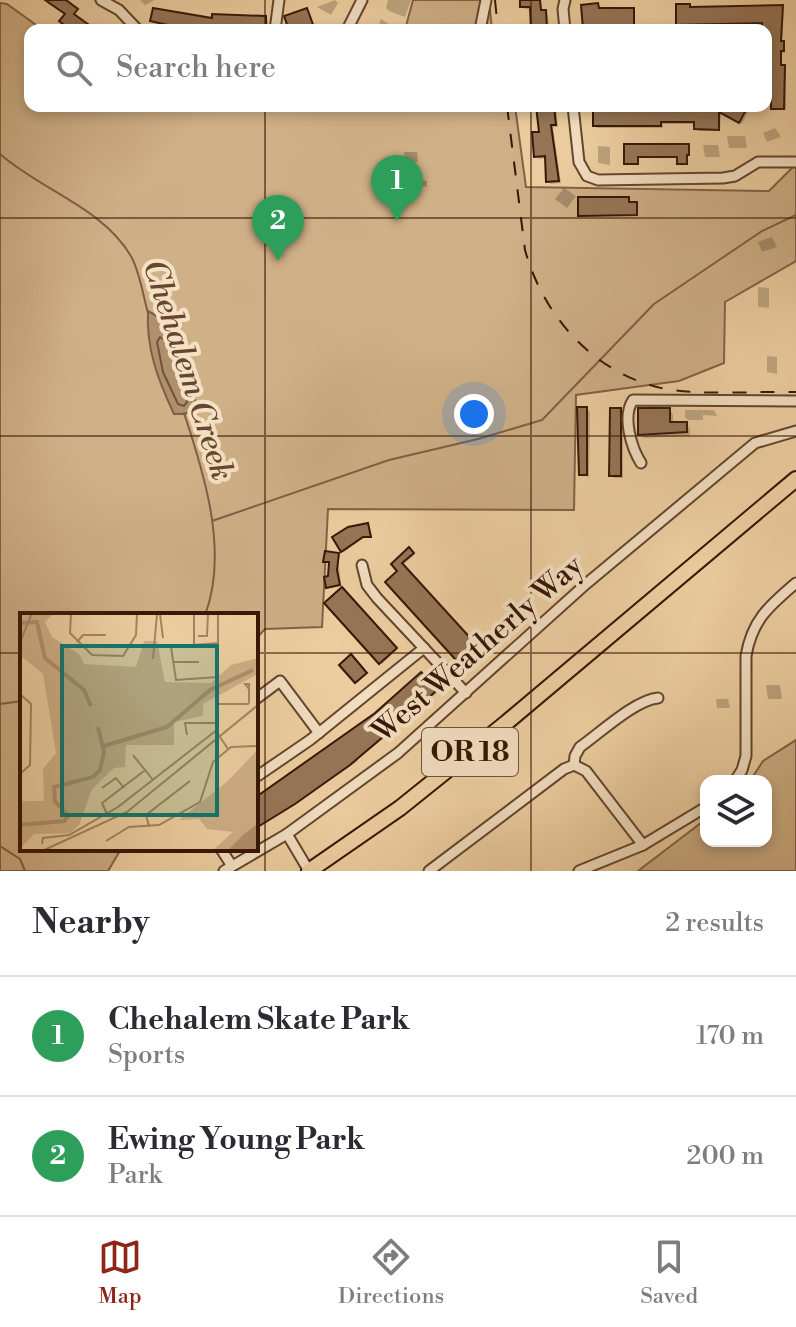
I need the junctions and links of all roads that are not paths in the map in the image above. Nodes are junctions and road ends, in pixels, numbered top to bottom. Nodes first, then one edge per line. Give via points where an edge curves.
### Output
1 (101, 0) edge
2 (279, 0) edge
3 (362, 0) edge
4 (486, 0) edge
5 (565, 0) edge
6 (132, 24) edge
7 (276, 24) edge
8 (350, 24) edge
9 (481, 24) edge
10 (564, 24) edge
11 (574, 112) edge
12 (796, 162) edge
13 (796, 401) edge
14 (796, 431) edge
15 (641, 463) dead end
16 (796, 479) edge
17 (362, 565) dead end
18 (796, 583) edge
19 (424, 648) junction
20 (466, 693) junction
21 (258, 698) edge
22 (658, 698) dead end
23 (319, 733) junction
24 (574, 765) junction
25 (739, 775) edge
26 (258, 776) edge
27 (700, 811) edge
28 (287, 834) junction
29 (643, 845) junction
30 (228, 869) edge
31 (309, 871) edge
32 (429, 871) edge
33 (579, 871) edge

1 - 6 street
2 - 7 street
3 - 8 street
4 - 9 street
5 - 10 street
11 - 12 street via 579,162 587,176 598,180 723,178 758,162
13 - 15 street via 633,400 628,420
14 - 20 street, West Weatherly Way via 755,443
16 - 31 highway, OR 18 via 400,808
17 - 19 street via 367,585
18 - 25 street via 765,611 749,642 746,756
19 - 20 street
19 - 23 street
20 - 28 street, West Weatherly Way via 398,753
21 - 23 street via 280,681
22 - 24 street via 646,700 580,747
23 - 26 street
24 - 29 street via 586,771
24 - 32 street
27 - 29 street
28 - 30 street, West Weatherly Way
28 - 31 street
29 - 33 street

